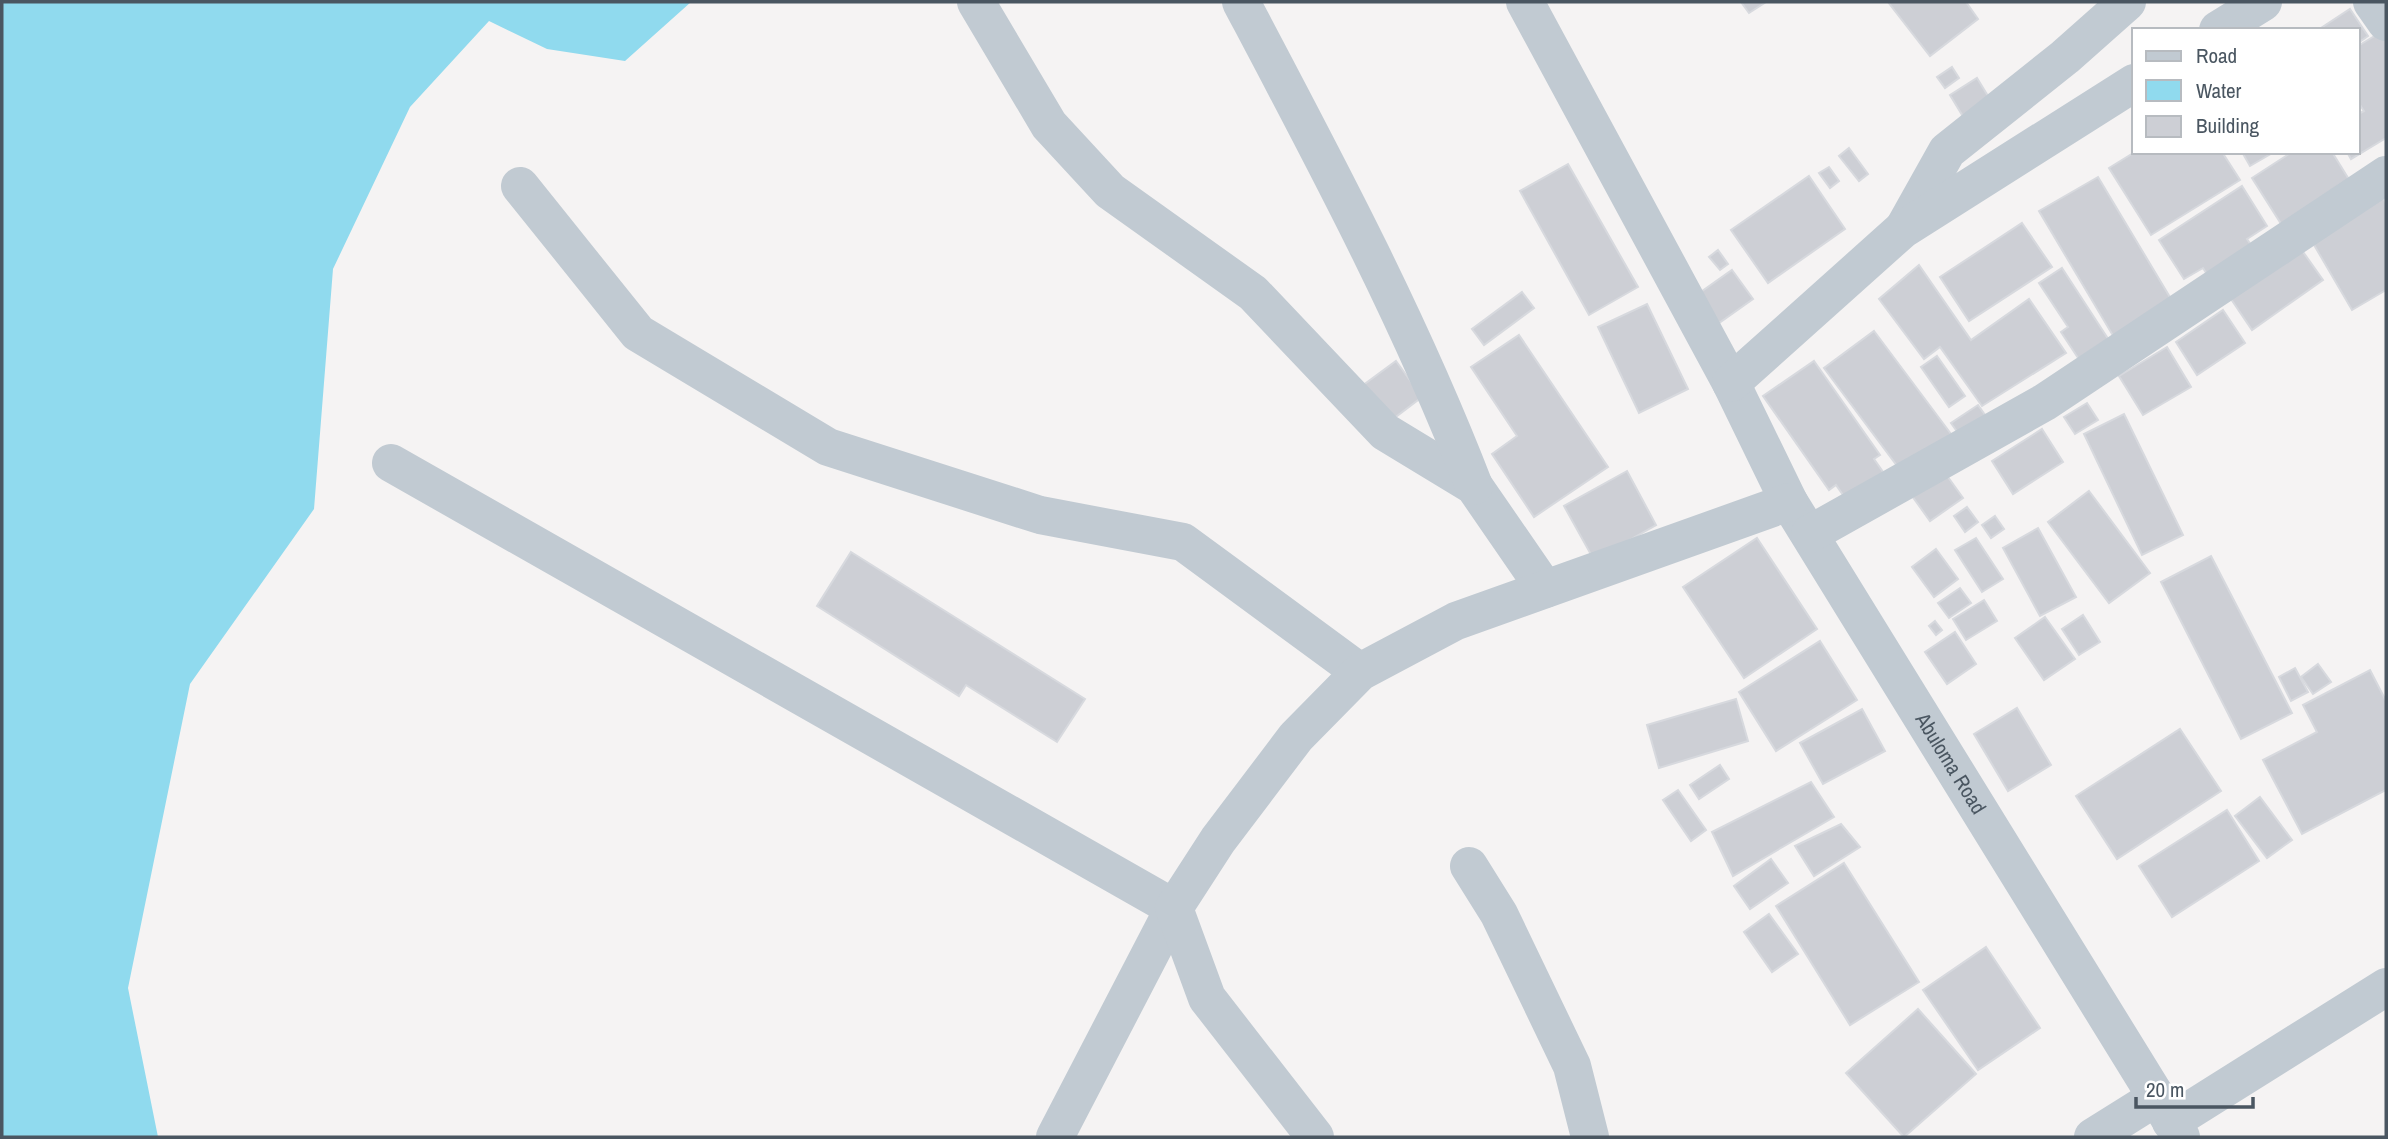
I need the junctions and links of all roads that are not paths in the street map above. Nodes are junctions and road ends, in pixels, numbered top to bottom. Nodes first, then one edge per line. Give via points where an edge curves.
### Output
1 (976, 2) edge
2 (1241, 2) edge
3 (1525, 2) edge
4 (2127, 2) edge
5 (2263, 2) edge
6 (2372, 2) edge
7 (2386, 22) edge
8 (2221, 28) edge
9 (2132, 84) edge
10 (2386, 174) edge
11 (520, 186) dead end
12 (1902, 230) junction
13 (1731, 383) junction
14 (391, 463) dead end
15 (1474, 486) junction
16 (1789, 502) junction
17 (1810, 534) junction
18 (1545, 589) junction
19 (1360, 672) junction
20 (1469, 866) dead end
21 (1174, 908) junction
22 (2386, 987) edge
23 (2170, 1119) edge
24 (1055, 1137) edge
25 (1315, 1137) edge
26 (1590, 1137) edge
27 (2093, 1137) edge

1 - 15 street via 1049,125 1110,191 1253,293 1385,432
2 - 15 street via 1360,228 1437,389
3 - 13 street, Abuloma Road
4 - 12 street via 1947,151
5 - 8 street
6 - 7 street
9 - 12 street
10 - 17 street via 2045,402
11 - 19 street via 638,333 828,447 1040,515 1183,542
12 - 13 street
13 - 16 street, Abuloma Road
14 - 21 street
15 - 18 street
16 - 17 street, Abuloma Road
16 - 18 street
17 - 23 street, Abuloma Road
18 - 19 street via 1456,621
19 - 21 street via 1296,737 1218,840
20 - 26 street via 1499,914 1572,1066
21 - 24 street
21 - 25 street via 1207,998
22 - 23 street
23 - 27 street

